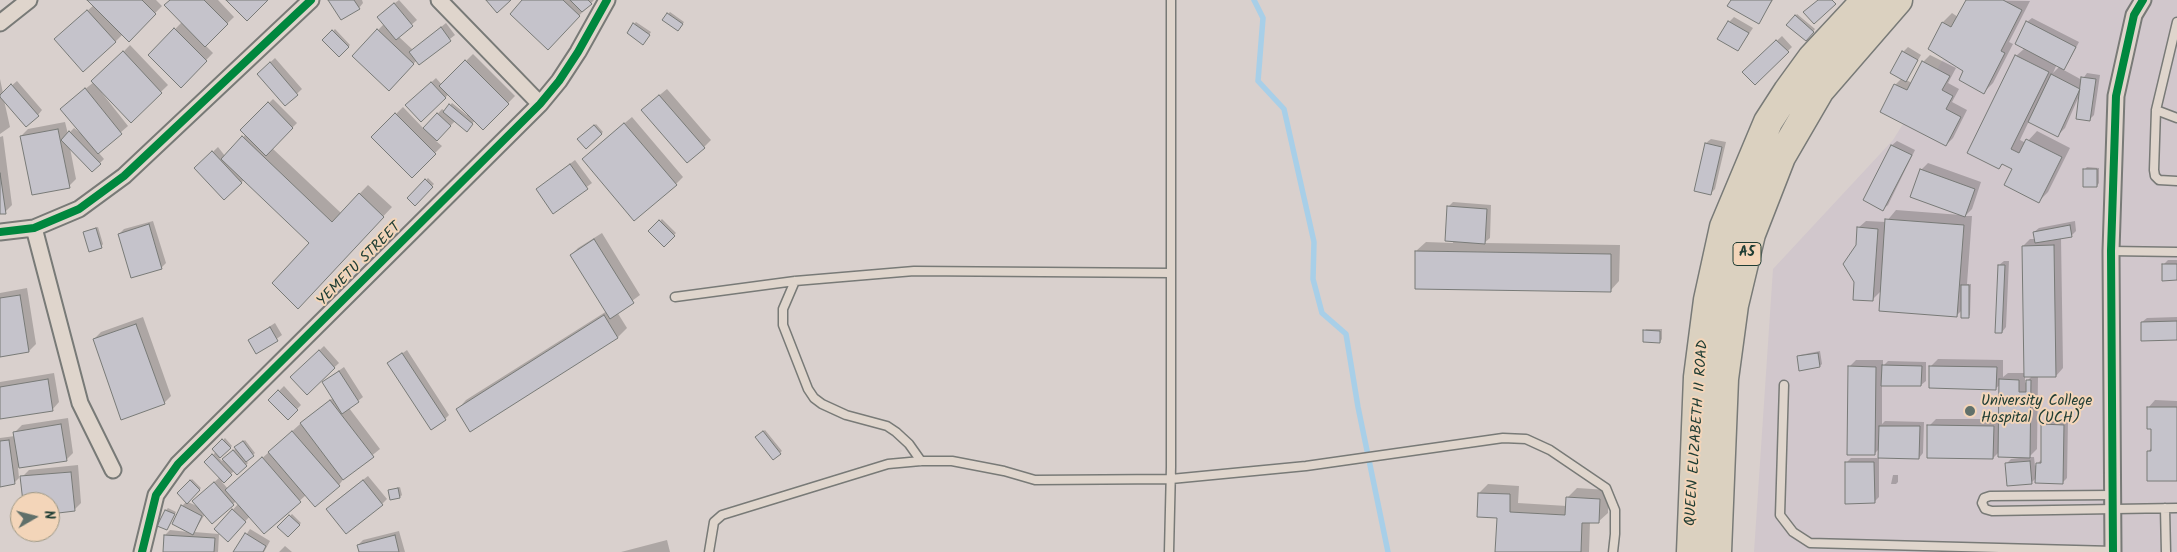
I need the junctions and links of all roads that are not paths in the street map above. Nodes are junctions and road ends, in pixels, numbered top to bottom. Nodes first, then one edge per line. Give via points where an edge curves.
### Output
1 (29, 0) edge
2 (311, 0) edge
3 (439, 0) edge
4 (608, 0) edge
5 (1171, 0) edge
6 (1866, 0) edge
7 (1898, 0) edge
8 (2143, 0) edge
9 (0, 22) edge
10 (2177, 22) edge
11 (540, 104) junction
12 (2156, 110) junction
13 (2177, 118) edge
14 (2177, 182) edge
15 (34, 228) junction
16 (0, 232) edge
17 (2111, 251) junction
18 (2177, 252) edge
19 (1171, 273) junction
20 (795, 281) junction
21 (675, 297) dead end
22 (1784, 385) dead end
23 (1708, 436) junction
24 (921, 461) junction
25 (113, 470) dead end
26 (1171, 479) junction
27 (2112, 502) junction
28 (2165, 508) junction
29 (2177, 508) edge
30 (2113, 551) edge
31 (142, 552) edge
32 (708, 552) edge
33 (1169, 552) edge
34 (1613, 552) edge
35 (1691, 552) edge
36 (1717, 552) edge
37 (2166, 552) edge

1 - 9 street
2 - 15 street via 124,176 79,209
3 - 11 street
4 - 11 street, YEMETU STREET via 578,52
5 - 19 lane
6 - 23 highway, QUEEN ELIZABETH II ROAD / A5 via 1812,58 1768,122 1724,228 1708,300 1698,377
7 - 23 highway, QUEEN ELIZABETH II ROAD / A5 via 1820,90 1781,157 1751,234 1734,305 1724,379
8 - 17 street via 2134,16 2116,96
10 - 12 lane
11 - 31 street, YEMETU STREET via 178,464 156,495
12 - 13 lane
12 - 14 lane via 2154,170 2159,180
15 - 16 street
15 - 25 street via 80,403
17 - 18 lane
17 - 27 street
19 - 20 lane via 914,271
19 - 26 lane
20 - 21 lane
20 - 24 lane via 783,309 783,325 814,398 846,414 886,426 909,444
22 - 30 lane via 1780,515 1793,532 1810,543
23 - 35 highway, QUEEN ELIZABETH II ROAD / A5
23 - 36 highway, QUEEN ELIZABETH II ROAD / A5
24 - 26 lane via 952,460 1035,480
24 - 32 lane via 888,464 722,515 714,522
26 - 33 lane
26 - 34 lane via 1306,466 1503,438 1526,439 1550,450 1606,488 1615,510
27 - 27 lane via 1990,496 1984,498 1982,504 1992,511
27 - 28 lane
27 - 30 street
28 - 29 lane
28 - 37 lane

